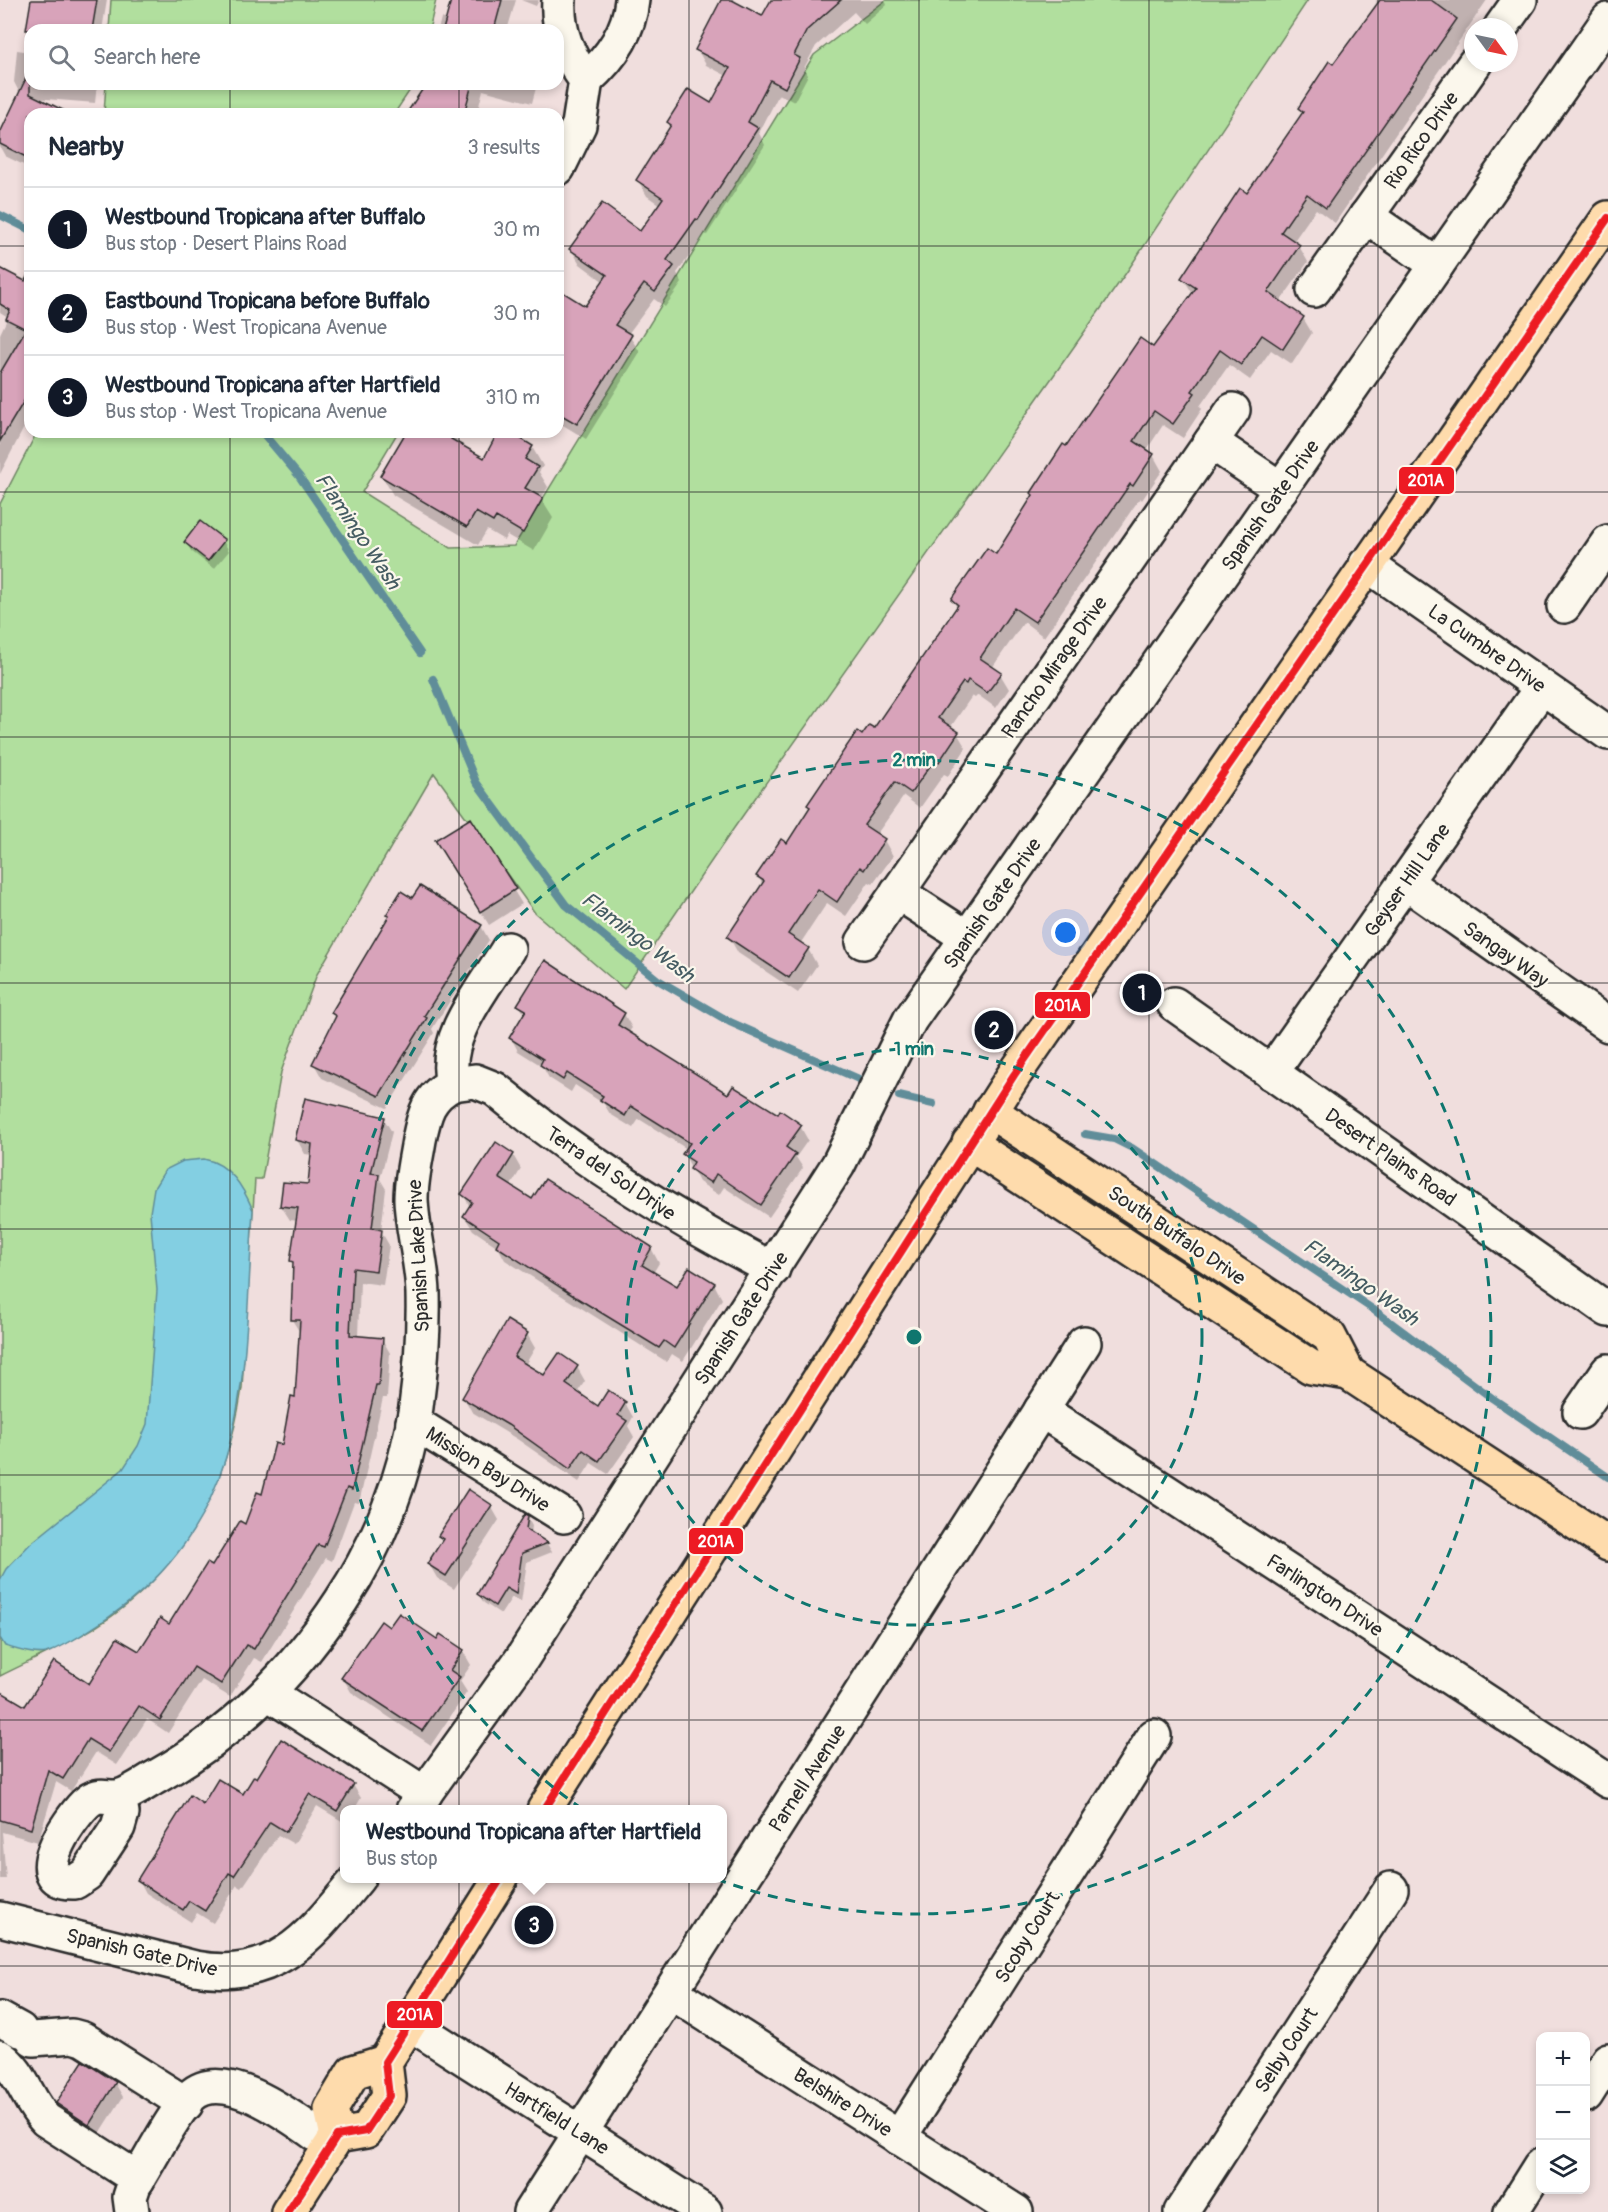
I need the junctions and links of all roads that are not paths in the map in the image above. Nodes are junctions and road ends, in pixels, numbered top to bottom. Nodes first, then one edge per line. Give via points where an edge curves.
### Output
1 (559, 0) edge
2 (632, 0) edge
3 (1520, 0) edge
4 (1507, 18) edge
5 (1608, 20) edge
6 (561, 24) edge
7 (564, 41) edge
8 (1469, 72) edge
9 (586, 80) junction
10 (564, 156) edge
11 (1366, 216) junction
12 (1608, 218) edge
13 (1437, 265) junction
14 (1314, 290) dead end
15 (1233, 410) dead end
16 (1211, 441) junction
17 (1281, 489) junction
18 (1608, 542) edge
19 (1366, 564) junction
20 (1564, 606) dead end
21 (1542, 687) junction
22 (1608, 733) edge
23 (1405, 882) junction
24 (897, 892) junction
25 (969, 938) junction
26 (863, 942) dead end
27 (508, 949) dead end
28 (1174, 1004) dead end
29 (1608, 1025) edge
30 (1272, 1073) junction
31 (453, 1084) junction
32 (990, 1111) junction
33 (969, 1143) junction
34 (773, 1269) junction
35 (1608, 1310) edge
36 (1084, 1343) dead end
37 (1608, 1371) edge
38 (1348, 1373) junction
39 (1041, 1410) junction
40 (1580, 1412) dead end
41 (413, 1422) junction
42 (564, 1516) dead end
43 (1608, 1544) edge
44 (268, 1693) junction
45 (1155, 1736) dead end
46 (1608, 1781) edge
47 (119, 1797) dead end
48 (419, 1802) edge
49 (547, 1805) edge
50 (354, 1883) edge
51 (498, 1883) edge
52 (1391, 1889) dead end
53 (0, 1919) edge
54 (671, 1992) junction
55 (408, 2023) junction
56 (17, 2029) edge
57 (0, 2057) edge
58 (1608, 2060) edge
59 (1590, 2089) edge
60 (186, 2103) junction
61 (580, 2133) junction
62 (899, 2138) junction
63 (334, 2140) junction
64 (1536, 2172) edge
65 (138, 2178) junction
66 (132, 2212) edge
67 (288, 2212) edge
68 (530, 2212) edge
69 (705, 2212) edge
70 (1016, 2212) edge
71 (1181, 2212) edge
72 (1511, 2212) edge

1 - 6 street
2 - 9 street via 621,39
3 - 4 street
5 - 13 street, Spanish Gate Drive
7 - 9 street
8 - 11 street, Rio Rico Drive
9 - 10 street via 579,125
11 - 13 street
11 - 14 street, Rio Rico Drive
12 - 19 main road
13 - 17 street, Spanish Gate Drive
15 - 16 street, Rancho Mirage Drive
16 - 17 street
16 - 24 street, Rancho Mirage Drive
17 - 25 street, Spanish Gate Drive
18 - 20 street
19 - 21 street, La Cumbre Drive
19 - 32 main road
21 - 22 street, La Cumbre Drive
21 - 23 street, Geyser Hill Lane
23 - 29 street, Sangay Way
23 - 30 street, Geyser Hill Lane
24 - 25 street
24 - 26 street, Rancho Mirage Drive
25 - 34 street, Spanish Gate Drive via 910,1020 838,1165
27 - 31 street via 452,1045
28 - 30 street, Desert Plains Road
30 - 35 street, Desert Plains Road
31 - 34 street, Terra del Sol Drive via 475,1081 495,1089 615,1179
31 - 41 street, Spanish Lake Drive via 435,1095 424,1114 412,1182 423,1290 421,1371
32 - 33 main road
32 - 38 main road, South Buffalo Drive via 1329,1336
33 - 38 main road, South Buffalo Drive via 1311,1367
33 - 49 main road
34 - 48 street, Spanish Gate Drive via 521,1660
36 - 39 street, Parnell Avenue
37 - 40 street
38 - 43 main road, South Buffalo Drive
39 - 46 street, Farlington Drive
39 - 54 street, Parnell Avenue
41 - 42 street, Mission Bay Drive
41 - 44 street, Spanish Lake Drive via 395,1489 363,1563 320,1632
44 - 47 street, Spanish Lake Drive via 206,1745
44 - 48 street
45 - 62 street, Scoby Court
50 - 53 street, Spanish Gate Drive via 298,1946 247,1970 195,1968
51 - 55 main road
52 - 71 street, Selby Court
54 - 61 street, Parnell Avenue
54 - 62 street, Belshire Drive
55 - 61 street, Hartfield Lane
55 - 63 main road via 385,2062 353,2072 331,2109
56 - 60 street via 83,2039
57 - 65 street via 20,2077 46,2120
58 - 59 street
60 - 63 street via 209,2088 241,2091
60 - 65 street
61 - 68 street, Parnell Avenue
61 - 69 street, Hartfield Lane
62 - 70 street, Belshire Drive
63 - 67 main road
64 - 72 street
65 - 66 street via 132,2191

